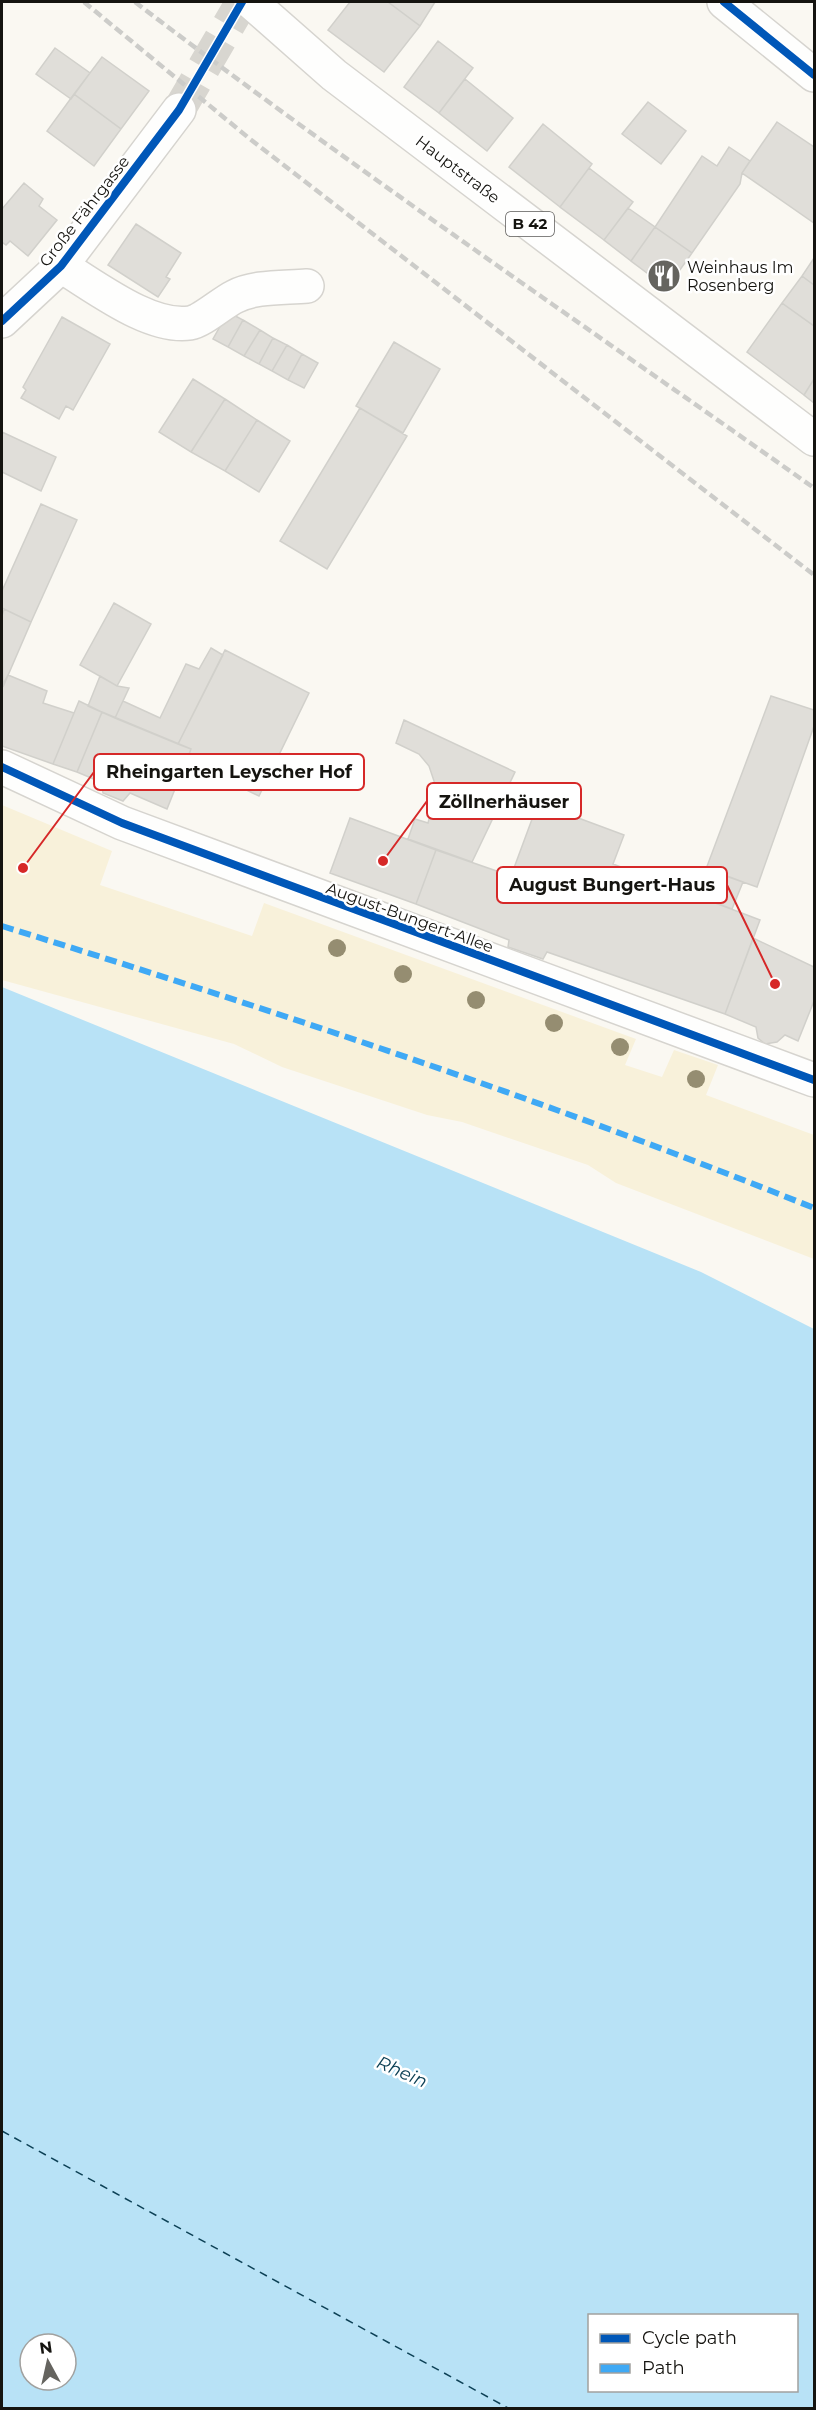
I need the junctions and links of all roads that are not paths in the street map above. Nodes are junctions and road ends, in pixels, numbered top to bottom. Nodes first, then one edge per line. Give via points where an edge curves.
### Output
1 (251, 2) edge
2 (724, 2) edge
3 (814, 75) edge
4 (179, 110) tunnel mouth
5 (61, 266) junction
6 (307, 286) dead end
7 (2, 321) edge
8 (814, 439) edge
9 (2, 767) edge
10 (814, 1080) edge

1 - 8 street, Hauptstraße / B 42 via 334,75
2 - 3 street
4 - 5 street, Große Fährgasse
5 - 6 street, Große Fährgasse via 158,320 192,323 236,296
5 - 7 street, Große Fährgasse
9 - 10 street, August-Bungert-Allee via 122,823

